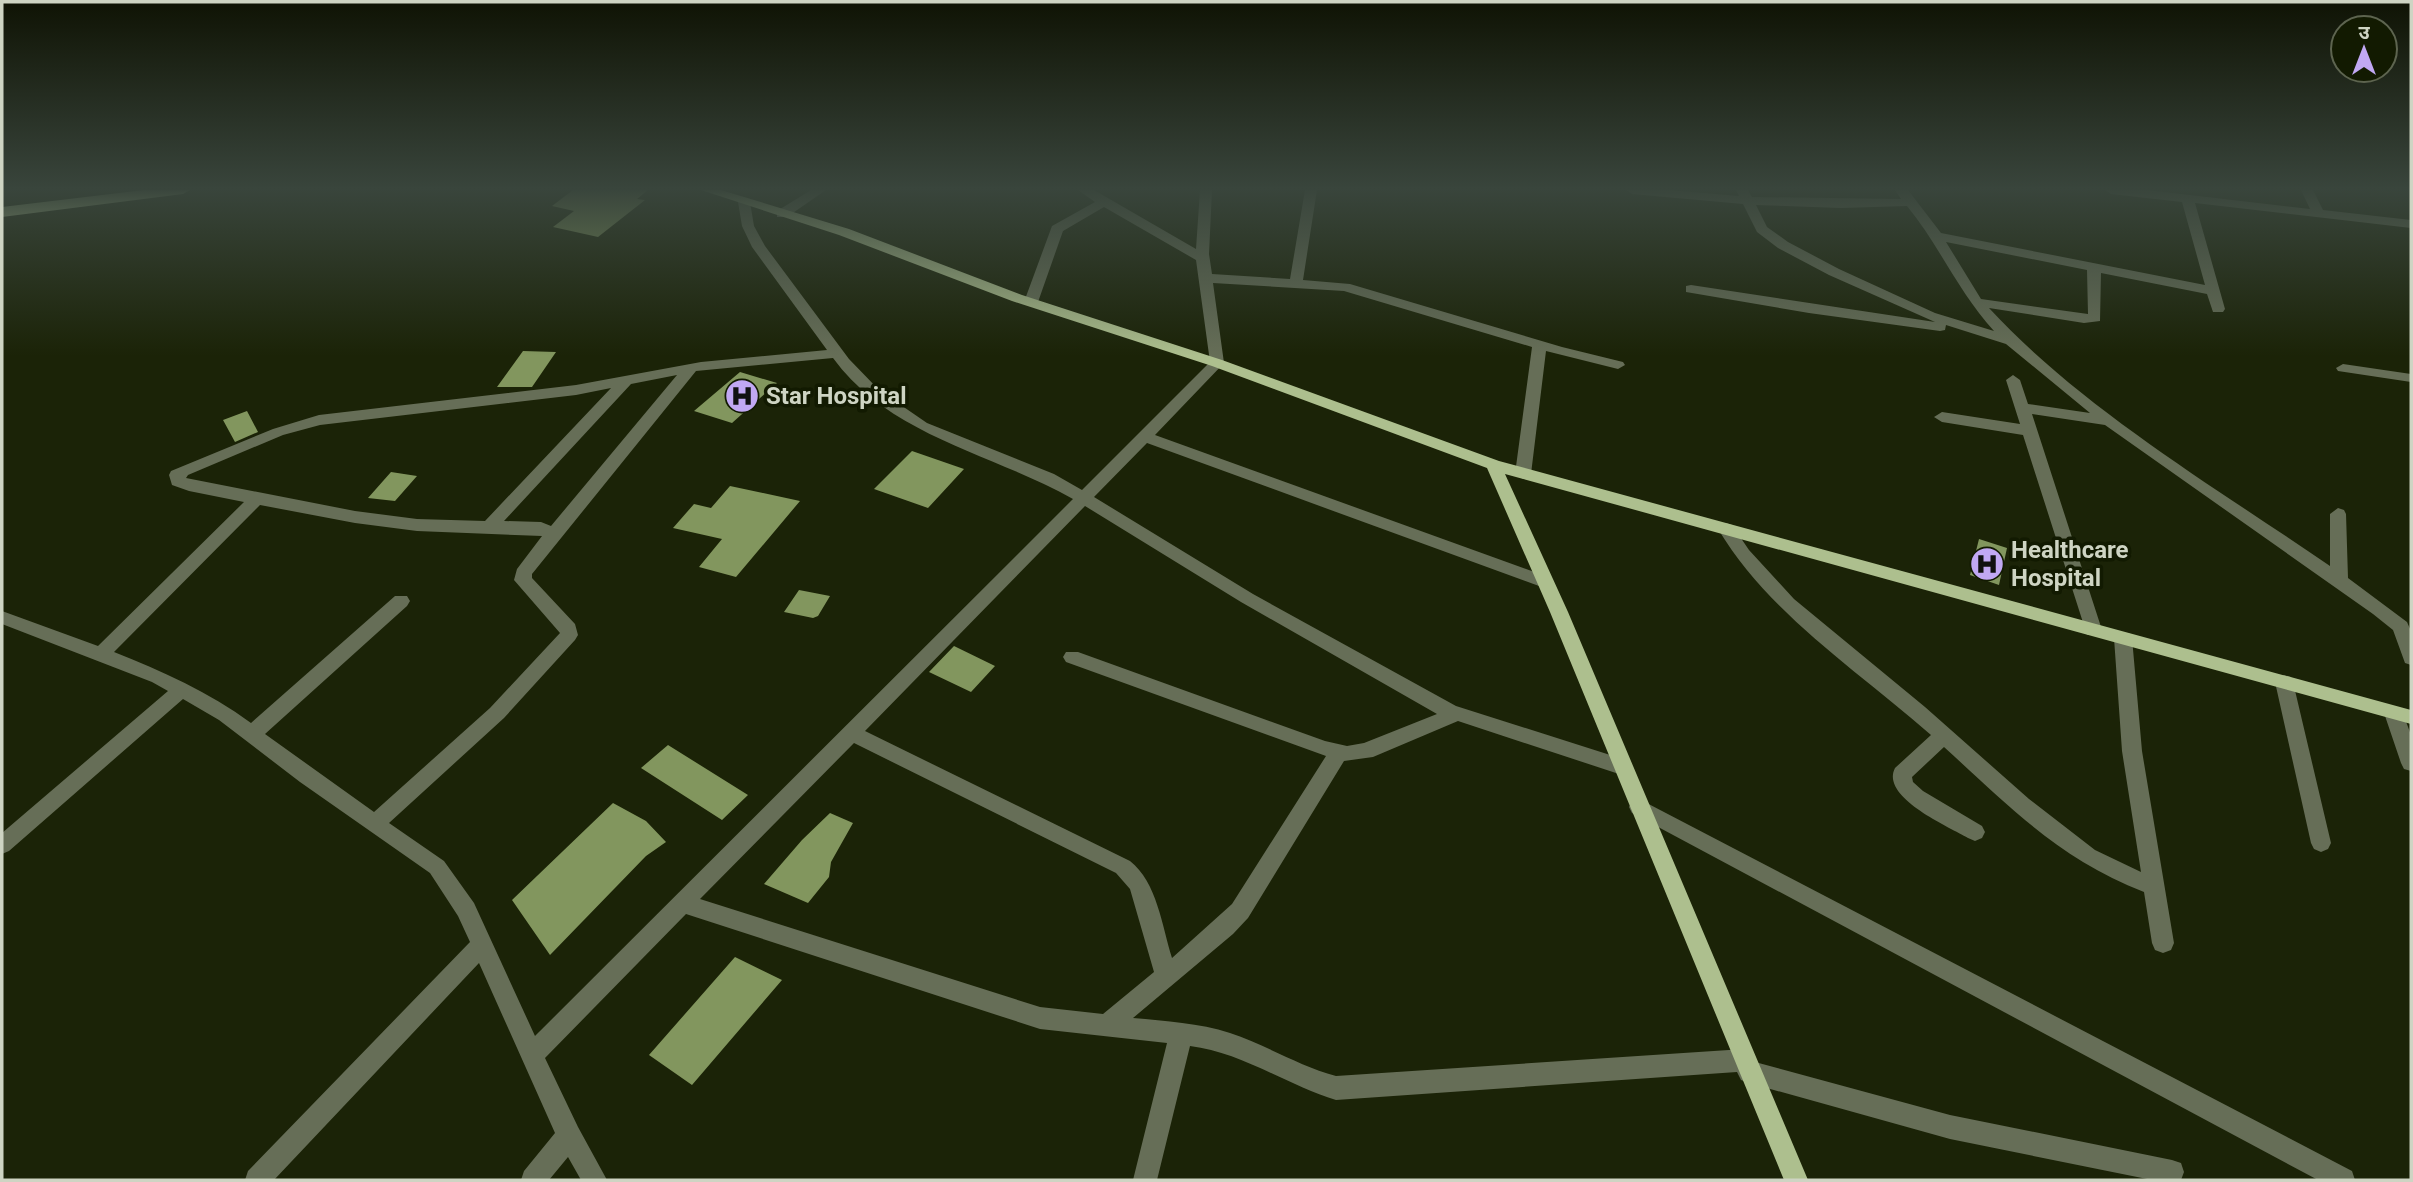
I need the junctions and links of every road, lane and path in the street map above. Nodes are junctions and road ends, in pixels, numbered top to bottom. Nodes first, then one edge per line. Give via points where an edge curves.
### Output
1 (758, 245) edge
2 (879, 245) edge
3 (1051, 245) edge
4 (1180, 245) edge
5 (1202, 245) edge
6 (1302, 245) edge
7 (1783, 245) edge
8 (1941, 245) edge
9 (1979, 245) edge
10 (2200, 245) edge
11 (1202, 258) junction
12 (2094, 269) junction
13 (1205, 278) junction
14 (1296, 283) junction
15 (1691, 289) dead end
16 (2212, 290) junction
17 (1031, 302) junction
18 (1976, 302) junction
19 (2218, 309) dead end
20 (1983, 332) junction
21 (1540, 345) junction
22 (2017, 346) junction
23 (837, 353) junction
24 (1217, 363) junction
25 (1618, 365) dead end
26 (691, 368) junction
27 (2343, 368) dead end
28 (2411, 378) edge
29 (2014, 380) dead end
30 (626, 381) junction
31 (2022, 408) junction
32 (1942, 416) dead end
33 (2109, 421) junction
34 (2030, 431) junction
35 (1143, 436) junction
36 (1493, 465) junction
37 (1523, 474) junction
38 (1082, 496) junction
39 (257, 498) junction
40 (2339, 514) dead end
41 (490, 526) junction
42 (1726, 529) junction
43 (553, 534) junction
44 (1545, 582) junction
45 (2339, 582) junction
46 (401, 601) dead end
47 (2, 617) edge
48 (2093, 630) junction
49 (2123, 638) junction
50 (100, 655) junction
51 (1072, 657) dead end
52 (2411, 658) edge
53 (2284, 682) junction
54 (181, 690) junction
55 (1456, 714) junction
56 (2402, 715) edge
57 (850, 732) junction
58 (252, 734) junction
59 (1944, 735) junction
60 (1339, 752) junction
61 (2411, 763) edge
62 (1622, 767) junction
63 (1639, 807) junction
64 (375, 823) junction
65 (1975, 832) dead end
66 (2322, 843) dead end
67 (2, 845) edge
68 (2156, 887) junction
69 (681, 903) junction
70 (2163, 943) dead end
71 (482, 944) junction
72 (1166, 976) junction
73 (1107, 1026) junction
74 (1181, 1034) junction
75 (532, 1055) junction
76 (1746, 1066) junction
77 (569, 1136) junction
78 (2172, 1172) dead end
79 (257, 1180) edge
80 (534, 1180) edge
81 (595, 1180) edge
82 (1145, 1180) edge
83 (1796, 1180) edge
84 (2343, 1180) edge

1 - 23 street
2 - 17 main road
3 - 17 street
4 - 11 street
5 - 11 street
6 - 14 street
7 - 20 street via 1930,316
8 - 18 street
9 - 12 street
10 - 16 street
11 - 13 street
12 - 16 street
12 - 18 street via 2095,318
13 - 14 street
13 - 24 street
14 - 21 street via 1356,290
15 - 20 street
16 - 19 street
17 - 24 main road
18 - 22 street
20 - 22 street
21 - 25 street
21 - 37 street
22 - 33 street
23 - 26 street
23 - 38 street via 874,393 922,426
24 - 35 street
24 - 36 main road
26 - 30 street
26 - 43 street
27 - 28 street
29 - 31 street
30 - 39 street via 304,422 181,471 176,478 189,486
30 - 41 street
31 - 33 street
31 - 34 street
32 - 34 street
33 - 45 street
34 - 48 street
35 - 38 street
35 - 44 street
36 - 37 main road
36 - 44 main road
37 - 42 main road
38 - 55 street via 1247,598
38 - 57 street
39 - 41 street via 417,525
39 - 50 street
40 - 45 street
41 - 43 street via 541,528
42 - 48 main road
42 - 59 street via 1740,554 1806,619
43 - 64 street via 523,573 523,580 569,629 569,635 497,713
44 - 62 main road
45 - 52 street via 2401,627
46 - 58 street
47 - 50 street
48 - 49 main road
49 - 53 main road
49 - 68 street via 2132,751
50 - 54 street
51 - 60 street
53 - 56 main road
53 - 66 street
54 - 58 street
54 - 67 street
55 - 60 street via 1366,751
55 - 62 street
56 - 61 street
57 - 69 street
57 - 72 street via 1123,867 1140,887
58 - 64 street
59 - 65 street via 1902,774 1903,785
59 - 68 street via 2006,793 2088,856
60 - 72 street via 1240,911
62 - 63 main road
63 - 76 main road
63 - 84 street
64 - 71 street via 437,867
68 - 70 street
69 - 73 street via 1040,1018
69 - 75 street
71 - 75 street
71 - 79 street
72 - 73 street
73 - 74 street
74 - 76 street via 1230,1044 1336,1088
74 - 82 street
75 - 77 street
76 - 78 street via 1951,1127
76 - 83 main road
77 - 80 street
77 - 81 street

